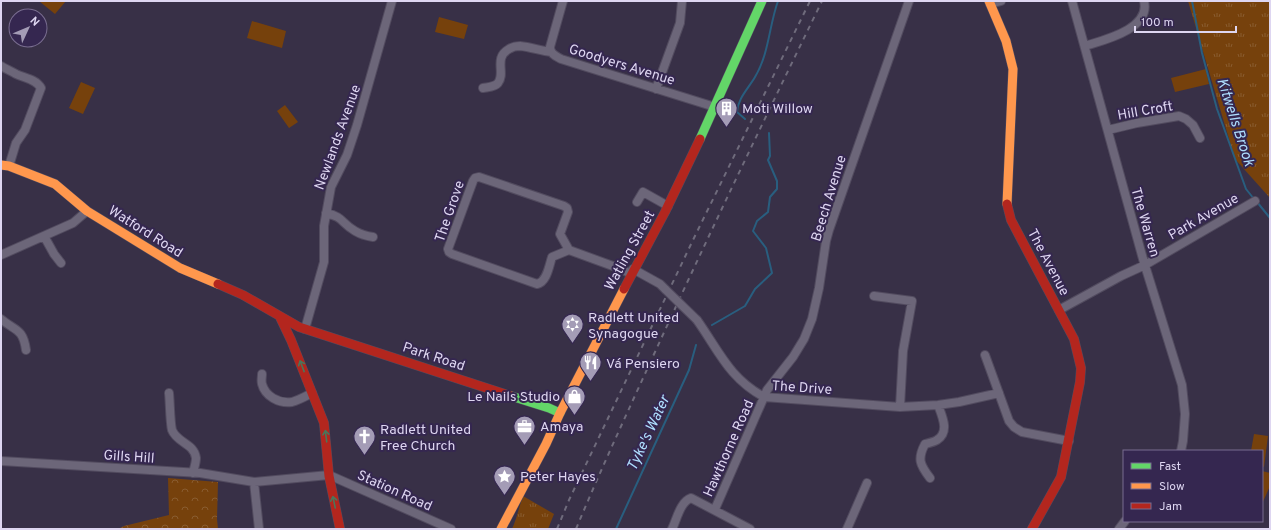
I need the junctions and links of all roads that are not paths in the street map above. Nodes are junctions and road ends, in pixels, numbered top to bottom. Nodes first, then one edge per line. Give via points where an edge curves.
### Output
1 (392, 1) edge
2 (563, 1) edge
3 (682, 1) edge
4 (762, 1) edge
5 (908, 1) edge
6 (1001, 1) edge
7 (1072, 1) edge
8 (1144, 1) edge
9 (990, 3) edge
10 (1085, 46) junction
11 (551, 52) junction
12 (1, 66) edge
13 (483, 88) dead end
14 (656, 89) junction
15 (715, 107) junction
16 (1108, 130) junction
17 (1200, 138) dead end
18 (5, 166) edge
19 (1255, 201) dead end
20 (637, 202) dead end
21 (668, 206) junction
22 (87, 211) junction
23 (326, 213) junction
24 (44, 236) junction
25 (373, 237) dead end
26 (569, 250) junction
27 (1, 255) edge
28 (61, 263) dead end
29 (1145, 264) junction
30 (632, 272) junction
31 (874, 296) dead end
32 (1059, 310) junction
33 (280, 317) junction
34 (1, 320) edge
35 (302, 328) junction
36 (292, 340) junction
37 (26, 350) dead end
38 (985, 355) dead end
39 (262, 374) dead end
40 (169, 393) dead end
41 (312, 393) junction
42 (999, 393) junction
43 (764, 397) junction
44 (938, 405) junction
45 (900, 407) junction
46 (560, 413) junction
47 (1069, 440) junction
48 (1181, 450) edge
49 (1, 461) edge
50 (193, 473) junction
51 (329, 475) junction
52 (930, 478) dead end
53 (254, 482) junction
54 (867, 483) dead end
55 (715, 509) junction
56 (260, 529) edge
57 (340, 529) edge
58 (451, 529) edge
59 (502, 529) edge
60 (672, 529) edge
61 (750, 529) edge
62 (846, 529) edge
63 (1032, 529) edge

1 - 23 street, Newlands Avenue via 357,125 347,155 332,184
2 - 11 street, Goodyers Avenue via 550,47
3 - 14 street via 680,23
4 - 15 main road, Watling Street
5 - 43 street, Beech Avenue via 829,230 812,319 793,357
6 - 9 street
7 - 10 street, The Warren
8 - 10 street via 1143,16 1133,27 1114,37
9 - 32 main road, The Avenue via 1006,41 1012,69 1007,205 1011,220
10 - 16 street, The Warren
11 - 13 street via 520,46 506,50 499,63 498,82
11 - 14 street, Goodyers Avenue via 561,60
12 - 18 street via 34,81 41,88 25,130
14 - 15 street, Goodyers Avenue
15 - 21 main road, Watling Street
16 - 17 street, Hill Croft via 1179,116 1193,125
16 - 29 street, The Warren
18 - 22 main road, Watford Road via 55,184
19 - 29 street, Park Avenue
20 - 21 street via 643,192
21 - 30 main road, Watling Street
22 - 24 street via 72,223
22 - 33 main road, Watford Road via 180,268 243,295
23 - 25 street via 341,219 355,231
23 - 35 street, Newlands Avenue via 324,262
24 - 27 street
24 - 28 street
26 - 26 street, The Grove via 552,258 544,280 537,284 452,254 448,249 473,181 479,177 568,208 560,234
26 - 30 street
29 - 32 street, Park Avenue
29 - 48 street, The Warren via 1182,385 1185,414
30 - 43 street, The Drive, bridge via 660,284 697,320 731,371
30 - 46 main road, Watling Street
31 - 45 street via 912,301 904,337
32 - 47 main road, The Avenue via 1074,339 1081,368
33 - 35 main road, Watford Road
33 - 36 main road
34 - 37 street via 22,334
35 - 36 main road via 295,332
35 - 46 main road, Park Road
41 -> 36 main road
38 - 42 street
39 - 41 street via 262,384 275,400 292,402
40 - 50 street via 172,430 177,438 194,452 196,459
51 -> 41 main road via 324,423
42 - 44 street, The Drive
42 - 47 street via 1014,427 1022,432
43 - 45 street, The Drive
43 - 55 street, Hawthorne Road
44 - 45 street, The Drive
44 - 52 street via 944,422 943,434 935,441 925,444 920,457 922,469
46 - 59 main road, Watling Street
47 - 63 main road, The Avenue via 1061,477
49 - 50 street, Gills Hill
50 - 53 street, Gills Hill
51 - 53 street, Gills Hill
57 -> 51 main road
51 - 58 street, Station Road
53 - 56 street
54 - 62 street
55 - 60 street via 692,498 687,499
55 - 61 street

